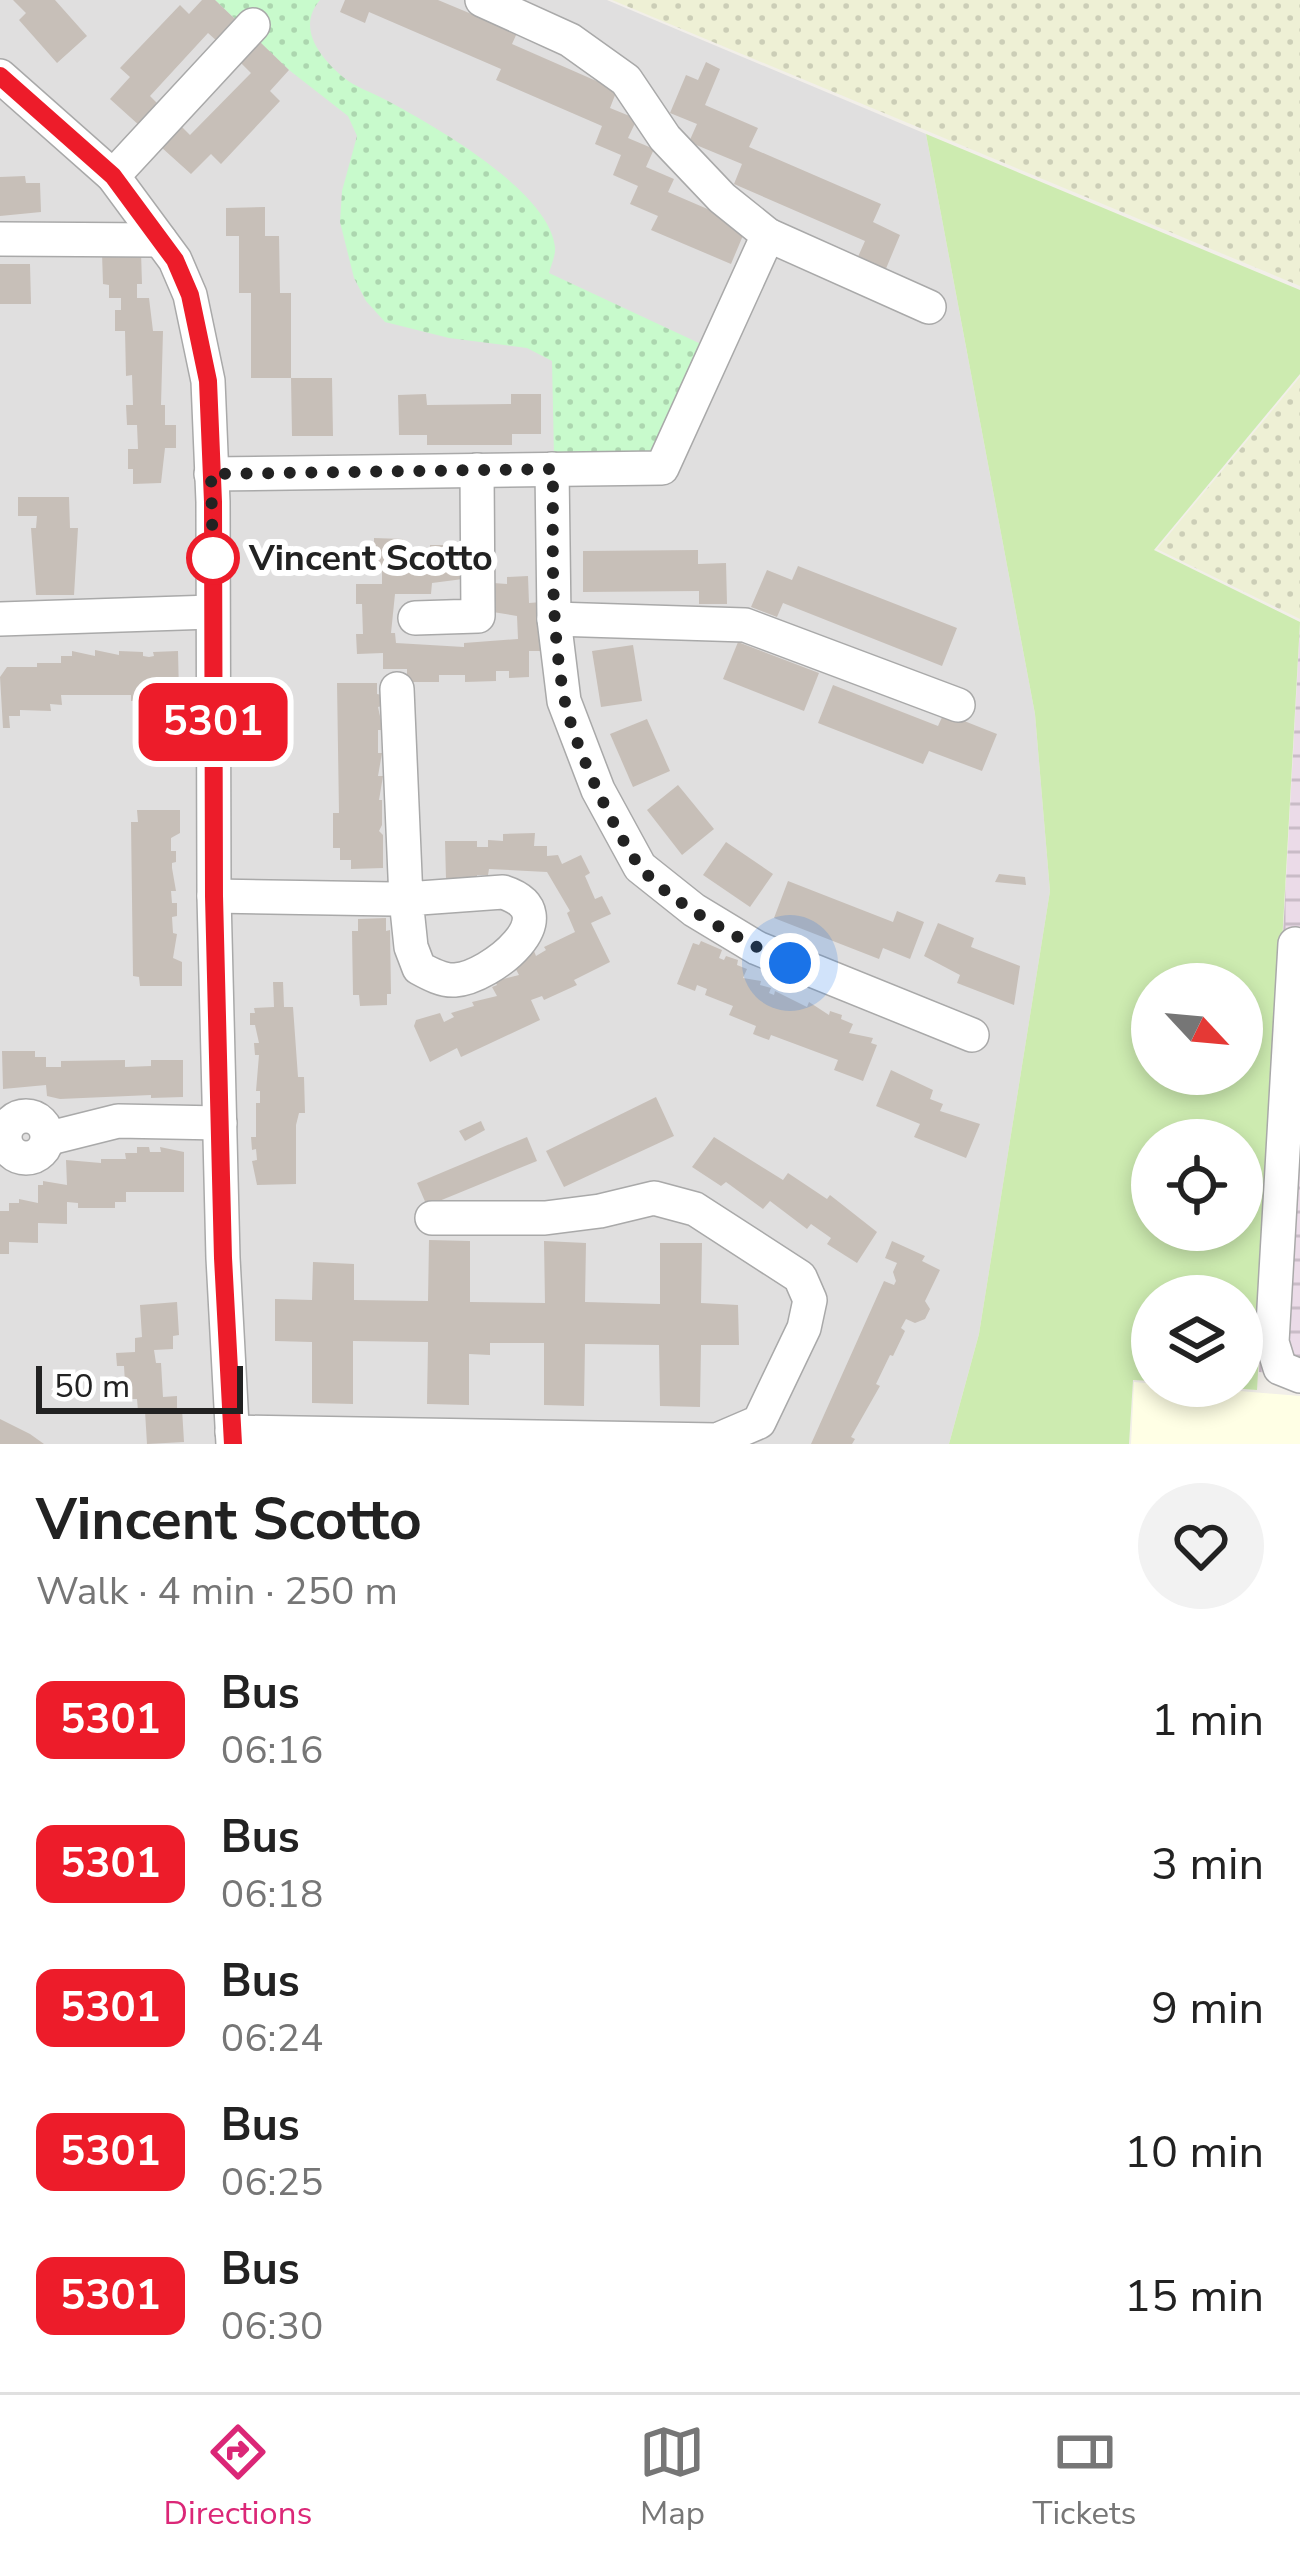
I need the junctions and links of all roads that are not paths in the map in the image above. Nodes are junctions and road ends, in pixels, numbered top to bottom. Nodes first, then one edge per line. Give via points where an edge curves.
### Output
1 (482, 0) edge
2 (253, 25) dead end
3 (0, 76) edge
4 (113, 176) junction
5 (768, 235) junction
6 (0, 239) edge
7 (160, 240) junction
8 (929, 307) dead end
9 (553, 469) junction
10 (477, 470) junction
11 (211, 474) junction
12 (212, 612) junction
13 (415, 618) dead end
14 (0, 619) edge
15 (554, 619) junction
16 (397, 689) dead end
17 (958, 706) dead end
18 (214, 896) junction
19 (1295, 944) dead end
20 (972, 1035) dead end
21 (3, 1121) edge
22 (220, 1123) junction
23 (432, 1218) dead end
24 (1300, 1376) edge
25 (233, 1438) edge
26 (434, 1438) edge
27 (547, 1440) edge

1 - 5 street via 570,40 626,80 665,138
2 - 4 street
3 - 4 street
4 - 7 street
5 - 8 street
5 - 9 street via 662,468
6 - 7 street
7 - 11 street via 190,295 208,381
9 - 10 street
9 - 15 street
10 - 11 street
10 - 13 street via 478,616
11 - 12 street
12 - 14 street
12 - 18 street
15 - 17 street via 745,625
15 - 20 street via 564,701 598,790 640,867 757,948
16 - 18 street via 406,899
18 - 22 street
19 - 24 street via 1272,1342 1280,1368
21 - 22 street via 43,1121 50,1138 118,1121
22 - 25 street
23 - 27 street via 545,1218 654,1198 695,1209 800,1276 810,1300 804,1328 758,1422 717,1440
25 - 26 street
26 - 27 street

